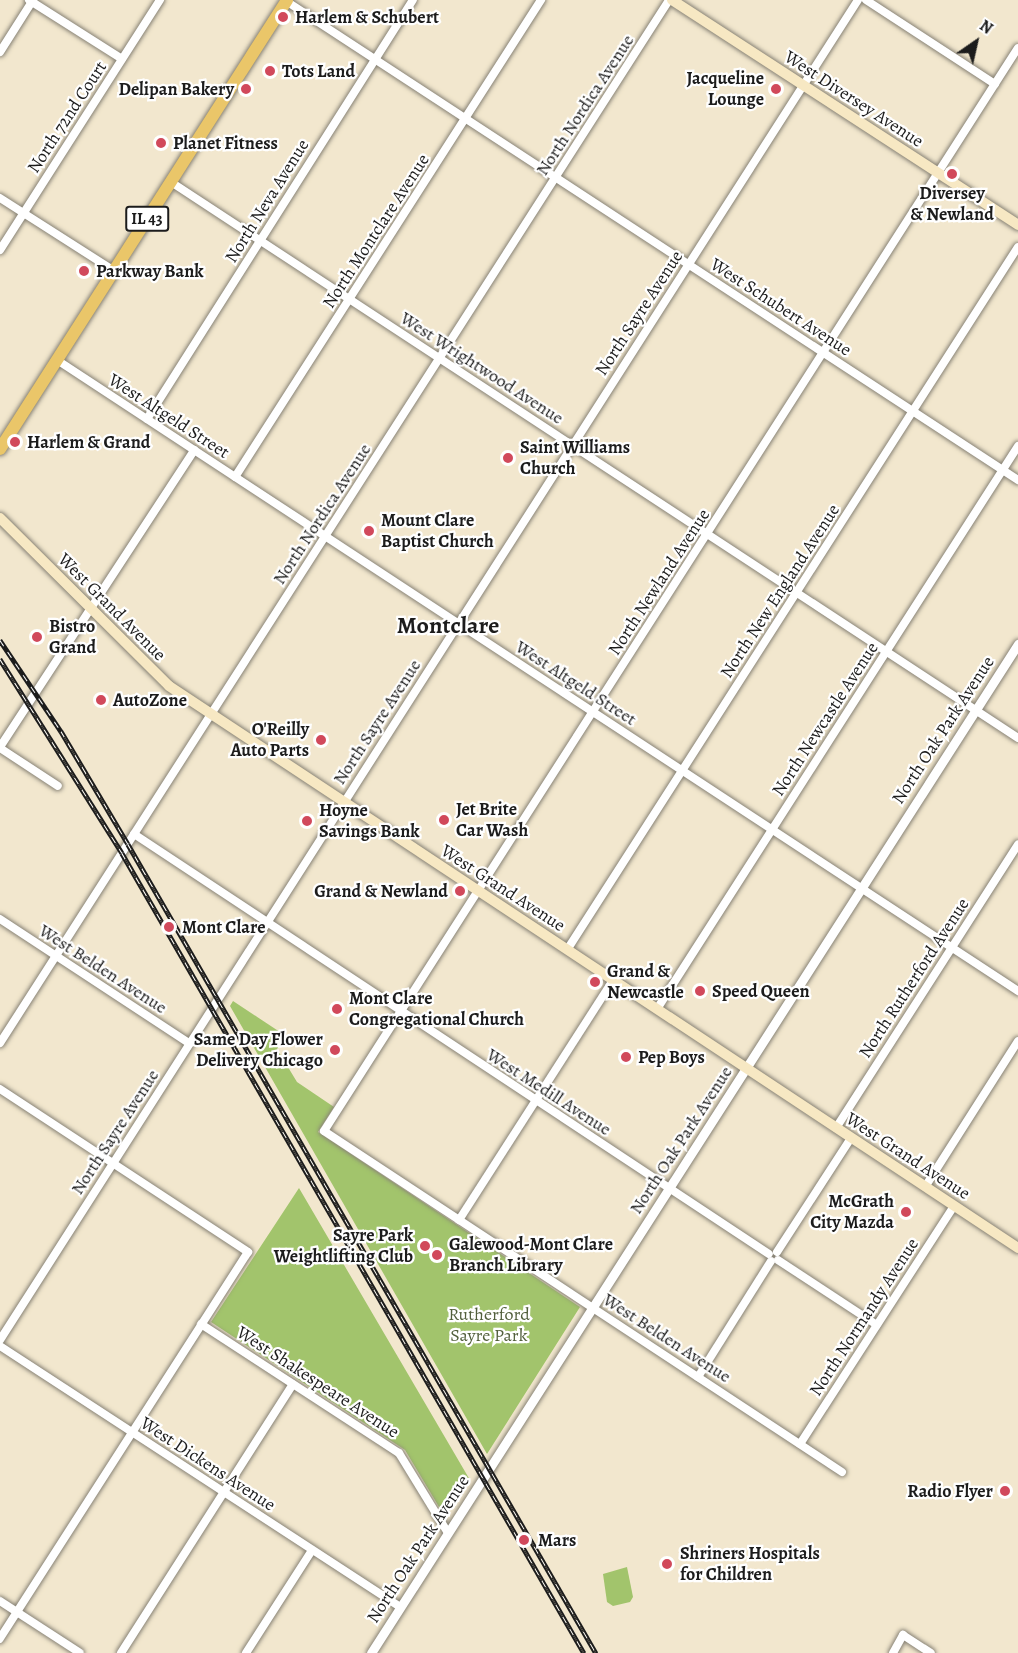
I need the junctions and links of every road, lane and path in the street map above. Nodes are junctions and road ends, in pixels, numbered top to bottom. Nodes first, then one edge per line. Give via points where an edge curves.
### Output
1 (160, 0) edge
2 (413, 0) edge
3 (541, 0) edge
4 (670, 0) edge
5 (858, 0) edge
6 (866, 0) edge
7 (31, 1) edge
8 (286, 1) edge
9 (1018, 48) edge
10 (0, 52) edge
11 (122, 59) junction
12 (375, 60) junction
13 (995, 84) junction
14 (803, 85) junction
15 (465, 118) junction
16 (938, 173) junction
17 (556, 178) junction
18 (171, 182) junction
19 (0, 198) edge
20 (24, 213) junction
21 (1018, 225) edge
22 (260, 240) junction
23 (1018, 247) edge
24 (0, 250) edge
25 (688, 264) junction
26 (114, 271) junction
27 (350, 299) junction
28 (823, 352) junction
29 (440, 358) junction
30 (57, 360) junction
31 (913, 411) junction
32 (147, 419) junction
33 (573, 445) junction
34 (1018, 446) edge
35 (0, 450) edge
36 (194, 450) junction
37 (1003, 470) junction
38 (236, 477) junction
39 (1018, 480) edge
40 (0, 518) edge
41 (707, 534) junction
42 (325, 536) junction
43 (797, 593) junction
44 (90, 610) junction
45 (459, 624) junction
46 (1018, 644) edge
47 (886, 651) junction
48 (975, 710) junction
49 (593, 712) junction
50 (211, 715) junction
51 (1018, 738) edge
52 (0, 747) edge
53 (683, 771) junction
54 (58, 786) dead end
55 (344, 803) junction
56 (772, 829) junction
57 (134, 834) junction
58 (1018, 844) edge
59 (861, 888) junction
60 (478, 891) junction
61 (0, 919) edge
62 (267, 923) junction
63 (952, 947) junction
64 (567, 950) junction
65 (56, 956) junction
66 (612, 980) junction
67 (1018, 991) edge
68 (657, 1010) junction
69 (401, 1012) junction
70 (1018, 1041) edge
71 (0, 1043) edge
72 (190, 1044) junction
73 (746, 1068) junction
74 (0, 1089) edge
75 (536, 1100) junction
76 (836, 1128) junction
77 (324, 1131) joint
78 (851, 1138) junction
79 (113, 1163) junction
80 (925, 1187) junction
81 (669, 1189) junction
82 (954, 1206) junction
83 (459, 1220) junction
84 (1018, 1248) edge
85 (774, 1257) junction
86 (593, 1307) junction
87 (201, 1324) junction
88 (877, 1325) junction
89 (0, 1340) edge
90 (0, 1346) edge
91 (698, 1377) junction
92 (293, 1384) junction
93 (132, 1432) junction
94 (800, 1444) junction
95 (842, 1472) dead end
96 (224, 1492) junction
97 (448, 1533) junction
98 (312, 1550) junction
99 (0, 1601) edge
100 (400, 1607) junction
101 (17, 1612) junction
102 (0, 1639) edge
103 (80, 1653) edge
104 (121, 1653) edge
105 (246, 1653) edge
106 (371, 1653) edge
107 (893, 1653) edge
108 (931, 1653) edge

1 - 11 street, North 72nd Court
2 - 12 street, North Neva Avenue
3 - 15 street, North Montclare Avenue
4 - 14 main road, West Diversey Avenue
4 - 17 street, North Nordica Avenue
5 - 14 street, North Sayre Avenue
6 - 13 street
7 - 10 street
7 - 11 street
8 - 12 street, West Schubert Avenue
8 - 18 main road, IL 43
9 - 13 street, North Newland Avenue
11 - 20 street, North 72nd Court
12 - 15 street, West Schubert Avenue
12 - 22 street, North Neva Avenue
13 - 16 street, North Newland Avenue
14 - 16 main road, West Diversey Avenue
14 - 25 street, North Sayre Avenue
15 - 17 street, West Schubert Avenue
15 - 27 street, North Montclare Avenue
16 - 21 main road, West Diversey Avenue
16 - 28 street, North Newland Avenue
17 - 25 street, West Schubert Avenue
17 - 29 street, North Nordica Avenue
18 - 22 street, West Wrightwood Avenue
18 - 26 main road, IL 43
19 - 20 street
20 - 24 street, North 72nd Court
20 - 26 street
22 - 27 street, West Wrightwood Avenue
22 - 32 street, North Neva Avenue
23 - 31 street, North New England Avenue
25 - 28 street, West Schubert Avenue
25 - 33 street, North Sayre Avenue
26 - 30 main road, IL 43
27 - 29 street, West Wrightwood Avenue
27 - 38 street, North Montclare Avenue
28 - 31 street, West Schubert Avenue
28 - 41 street, North Newland Avenue
29 - 33 street, West Wrightwood Avenue
29 - 42 street, North Nordica Avenue
30 - 32 street, West Altgeld Street
30 - 35 main road, IL 43
31 - 37 street, West Schubert Avenue
31 - 43 street, North New England Avenue
32 - 36 street, West Altgeld Street
33 - 41 street, West Wrightwood Avenue
33 - 45 street, North Sayre Avenue
34 - 37 street, North Newcastle Avenue
36 - 38 street, West Altgeld Street
36 - 44 street
37 - 39 street, West Schubert Avenue
37 - 47 street, North Newcastle Avenue
38 - 42 street, West Altgeld Street
40 - 44 main road, West Grand Avenue
41 - 43 street, West Wrightwood Avenue
41 - 49 street, North Newland Avenue
42 - 45 street, West Altgeld Street
42 - 50 street, North Nordica Avenue
43 - 47 street, West Wrightwood Avenue
43 - 53 street, North New England Avenue
44 - 50 main road, West Grand Avenue via 169,686
44 - 52 street
45 - 49 street, West Altgeld Street
45 - 55 street, North Sayre Avenue
46 - 48 street, North Oak Park Avenue
47 - 48 street, West Wrightwood Avenue
47 - 56 street, North Newcastle Avenue
48 - 51 street, West Wrightwood Avenue
48 - 59 street, North Oak Park Avenue
49 - 53 street, West Altgeld Street
49 - 60 street, North Newland Avenue
50 - 55 main road, West Grand Avenue
50 - 57 street, North Nordica Avenue
52 - 54 street
53 - 56 street, West Altgeld Street
53 - 64 street, North New England Avenue
55 - 60 main road, West Grand Avenue
55 - 62 street, North Sayre Avenue
56 - 59 street, West Altgeld Street
56 - 68 street, North Newcastle Avenue
57 - 62 street, West Medill Avenue
57 - 65 street, North Nordica Avenue
58 - 63 street, North Rutherford Avenue
59 - 63 street, West Altgeld Street
59 - 73 street, North Oak Park Avenue
60 - 64 main road, West Grand Avenue
60 - 69 street, North Newland Avenue
61 - 65 street, West Belden Avenue
62 - 69 street, West Medill Avenue
62 - 72 street, North Sayre Avenue
63 - 67 street, West Altgeld Street
63 - 76 street, North Rutherford Avenue
64 - 66 main road, West Grand Avenue
65 - 71 street, North Nordica Avenue
65 - 72 street, West Belden Avenue
66 - 68 main road, West Grand Avenue
66 - 75 street
68 - 73 main road, West Grand Avenue
69 - 75 street, West Medill Avenue
69 - 77 street, North Newland Avenue
70 - 80 street
72 - 79 street, North Sayre Avenue
73 - 76 main road, West Grand Avenue
73 - 81 street, North Oak Park Avenue
74 - 79 street
75 - 81 street, West Medill Avenue
75 - 83 street
76 - 78 main road, West Grand Avenue
77 - 83 street, West Belden Avenue
78 - 80 main road, West Grand Avenue
78 - 85 street
79 - 87 street via 248,1252
79 - 89 street, North Sayre Avenue
80 - 82 main road, West Grand Avenue
81 - 85 street, West Medill Avenue
81 - 86 street, North Oak Park Avenue
82 - 84 main road, West Grand Avenue
82 - 88 street, North Normandy Avenue
83 - 86 street, West Belden Avenue
85 - 88 street, West Medill Avenue
85 - 91 street
86 - 91 street, West Belden Avenue
86 - 97 street, North Oak Park Avenue
87 - 92 street, West Shakespeare Avenue
87 - 93 street
88 - 94 street, North Normandy Avenue
90 - 93 street, West Dickens Avenue
91 - 94 street, West Belden Avenue
92 - 96 street
92 - 97 street, West Shakespeare Avenue via 399,1453
93 - 96 street, West Dickens Avenue
93 - 101 street
94 - 95 street, West Belden Avenue
96 - 98 street, West Dickens Avenue
96 - 104 street
97 - 100 street, North Oak Park Avenue
98 - 100 street, West Dickens Avenue
98 - 105 street
99 - 101 street
100 - 106 street, North Oak Park Avenue
101 - 102 street
101 - 103 street
107 - 108 street via 903,1635

